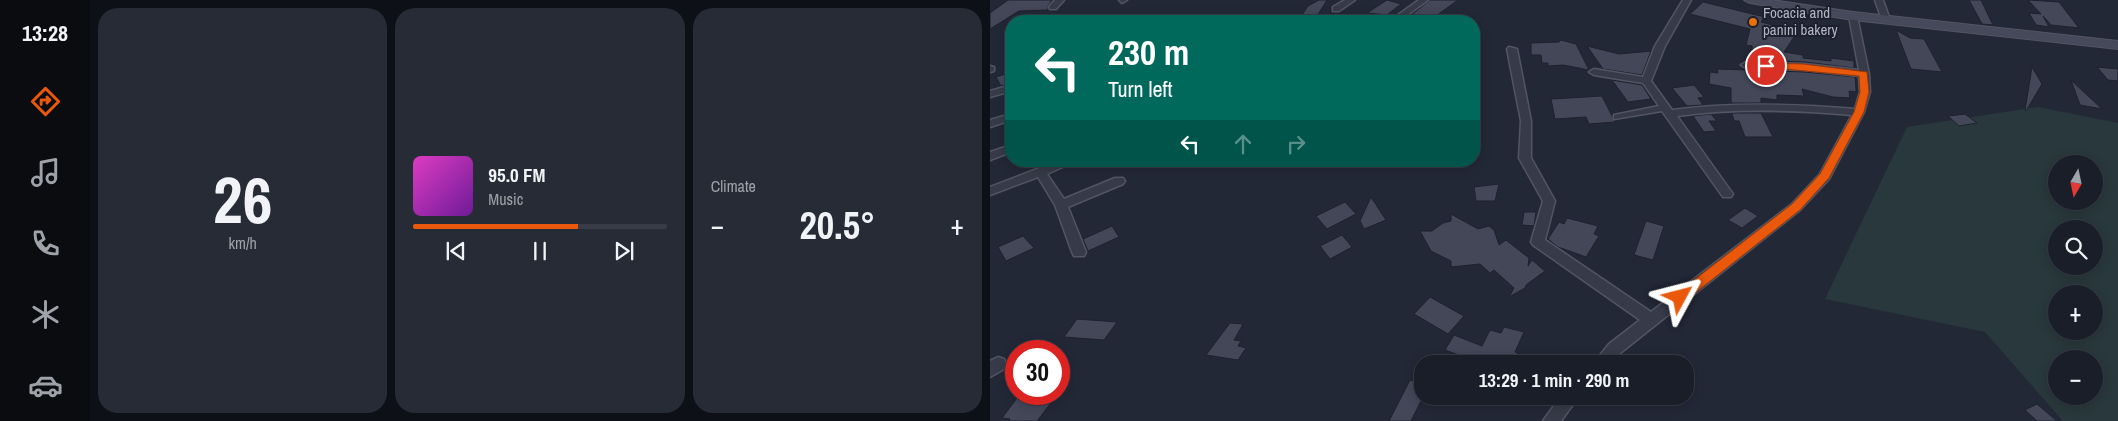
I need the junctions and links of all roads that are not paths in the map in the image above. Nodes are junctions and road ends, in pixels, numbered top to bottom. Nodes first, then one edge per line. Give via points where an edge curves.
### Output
1 (1060, 0) edge
2 (1351, 0) edge
3 (1424, 0) edge
4 (1687, 0) edge
5 (1750, 0) edge
6 (1879, 0) edge
7 (1053, 7) dead end
8 (1336, 9) dead end
9 (1403, 15) edge
10 (1853, 16) junction
11 (1886, 20) junction
12 (2118, 45) edge
13 (1512, 49) dead end
14 (1746, 65) dead end
15 (1594, 72) dead end
16 (1864, 74) junction
17 (1646, 81) junction
18 (1005, 90) edge
19 (990, 94) edge
20 (1666, 111) junction
21 (1859, 112) junction
22 (1618, 117) dead end
23 (1005, 119) edge
24 (990, 124) edge
25 (1005, 150) edge
26 (990, 156) edge
27 (1054, 167) edge
28 (1040, 172) junction
29 (1119, 181) dead end
30 (990, 191) edge
31 (1727, 194) dead end
32 (1061, 205) junction
33 (1079, 252) dead end
34 (1652, 320) junction
35 (1608, 355) edge
36 (1563, 405) edge
37 (1550, 421) edge

1 - 7 street
2 - 8 street
3 - 9 street
4 - 17 street via 1660,46
5 - 10 main road
6 - 11 street
10 - 11 main road
10 - 16 street
11 - 12 main road
13 - 34 street via 1526,121 1524,158 1549,201 1538,242
14 - 16 street
15 - 17 street
16 - 21 street via 1865,92
17 - 20 street
18 - 19 street
20 - 21 street via 1812,108
20 - 22 street
20 - 31 street
21 - 34 street via 1825,176 1796,207
23 - 24 street
25 - 26 street
27 - 28 street
28 - 30 street
28 - 32 street
29 - 32 street
32 - 33 street
34 - 35 street
36 - 37 street

